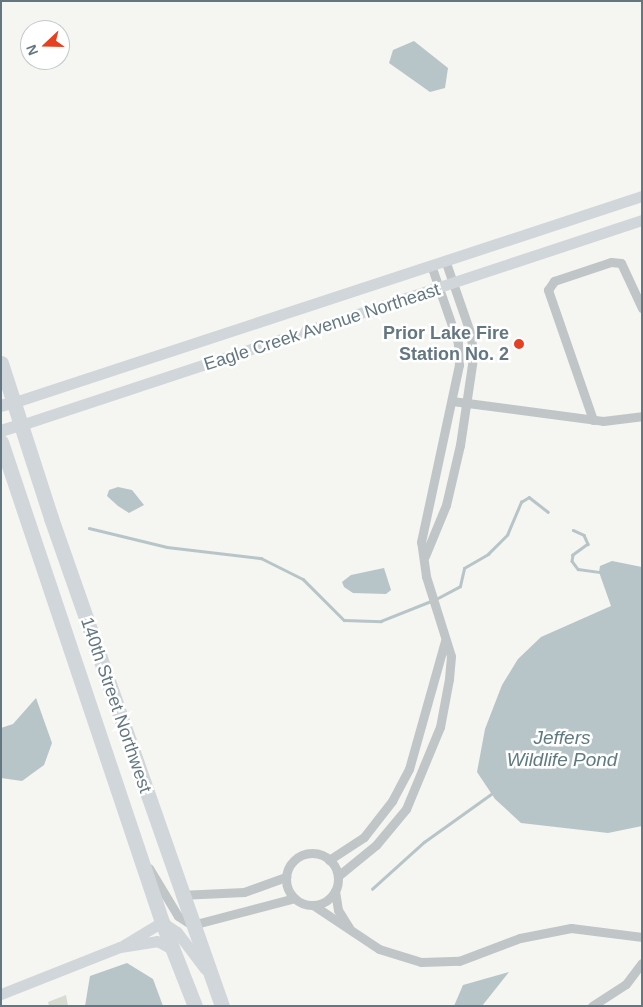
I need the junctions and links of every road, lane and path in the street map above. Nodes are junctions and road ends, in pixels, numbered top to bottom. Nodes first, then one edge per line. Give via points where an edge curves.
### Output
1 (642, 196) edge
2 (642, 220) edge
3 (446, 263) junction
4 (432, 268) junction
5 (454, 285) junction
6 (440, 289) junction
7 (642, 308) edge
8 (1, 363) edge
9 (452, 401) junction
10 (468, 402) junction
11 (8, 404) edge
12 (642, 416) edge
13 (593, 420) junction
14 (20, 425) junction
15 (1, 431) edge
16 (1, 442) edge
17 (1, 464) edge
18 (12, 475) junction
19 (425, 556) junction
20 (445, 642) junction
21 (138, 852) junction
22 (329, 860) junction
23 (338, 876) junction
24 (286, 877) junction
25 (335, 891) junction
26 (180, 895) junction
27 (295, 898) junction
28 (313, 905) junction
29 (162, 922) junction
30 (192, 925) junction
31 (351, 931) junction
32 (642, 937) edge
33 (120, 947) junction
34 (172, 949) junction
35 (642, 963) edge
36 (211, 978) junction
37 (1, 994) edge
38 (195, 1006) edge
39 (222, 1006) edge
40 (592, 1006) edge

1 - 3 main road, Eagle Creek Avenue Northeast
2 - 5 main road, Eagle Creek Avenue Northeast
3 - 4 main road, Eagle Creek Avenue Northeast
3 - 5 street
4 - 6 street
4 - 11 main road, Eagle Creek Avenue Northeast
5 - 6 main road, Eagle Creek Avenue Northeast
5 - 10 street via 471,335
6 - 9 street via 458,343 460,365
6 - 14 main road, Eagle Creek Avenue Northeast
7 - 13 street via 620,263 554,281 548,290
8 - 11 highway, 140th Street Northwest
9 - 10 street
9 - 19 street via 421,542
10 - 13 street
10 - 19 street via 446,505
11 - 14 highway, 140th Street Northwest
12 - 13 street
14 - 15 main road, Eagle Creek Avenue Northeast
14 - 26 highway, 140th Street Northwest
16 - 18 highway, 140th Street Northwest
17 - 18 highway
18 - 21 highway, 140th Street Northwest
19 - 20 street via 426,576
20 - 22 street via 409,769 392,801 364,838
20 - 23 street via 451,656 449,679 424,772 406,809 376,845
21 - 29 highway, 140th Street Northwest
21 - 30 street via 178,916
22 - 23 street
22 - 24 street via 314,854 299,857
23 - 25 street
24 - 26 street via 244,892
24 - 27 street
25 - 28 street
25 - 31 street via 338,910
26 - 30 highway, 140th Street Northwest
27 - 28 street
27 - 30 street
28 - 31 street
29 - 33 main road
29 - 34 highway, 140th Street Northwest
29 - 36 main road via 176,932
30 - 36 highway, 140th Street Northwest
31 - 32 street via 379,949 421,962 459,961 520,938 571,928
33 - 34 main road via 157,941
33 - 37 main road
34 - 38 highway, 140th Street Northwest
35 - 40 street via 626,984
36 - 39 highway, 140th Street Northwest

